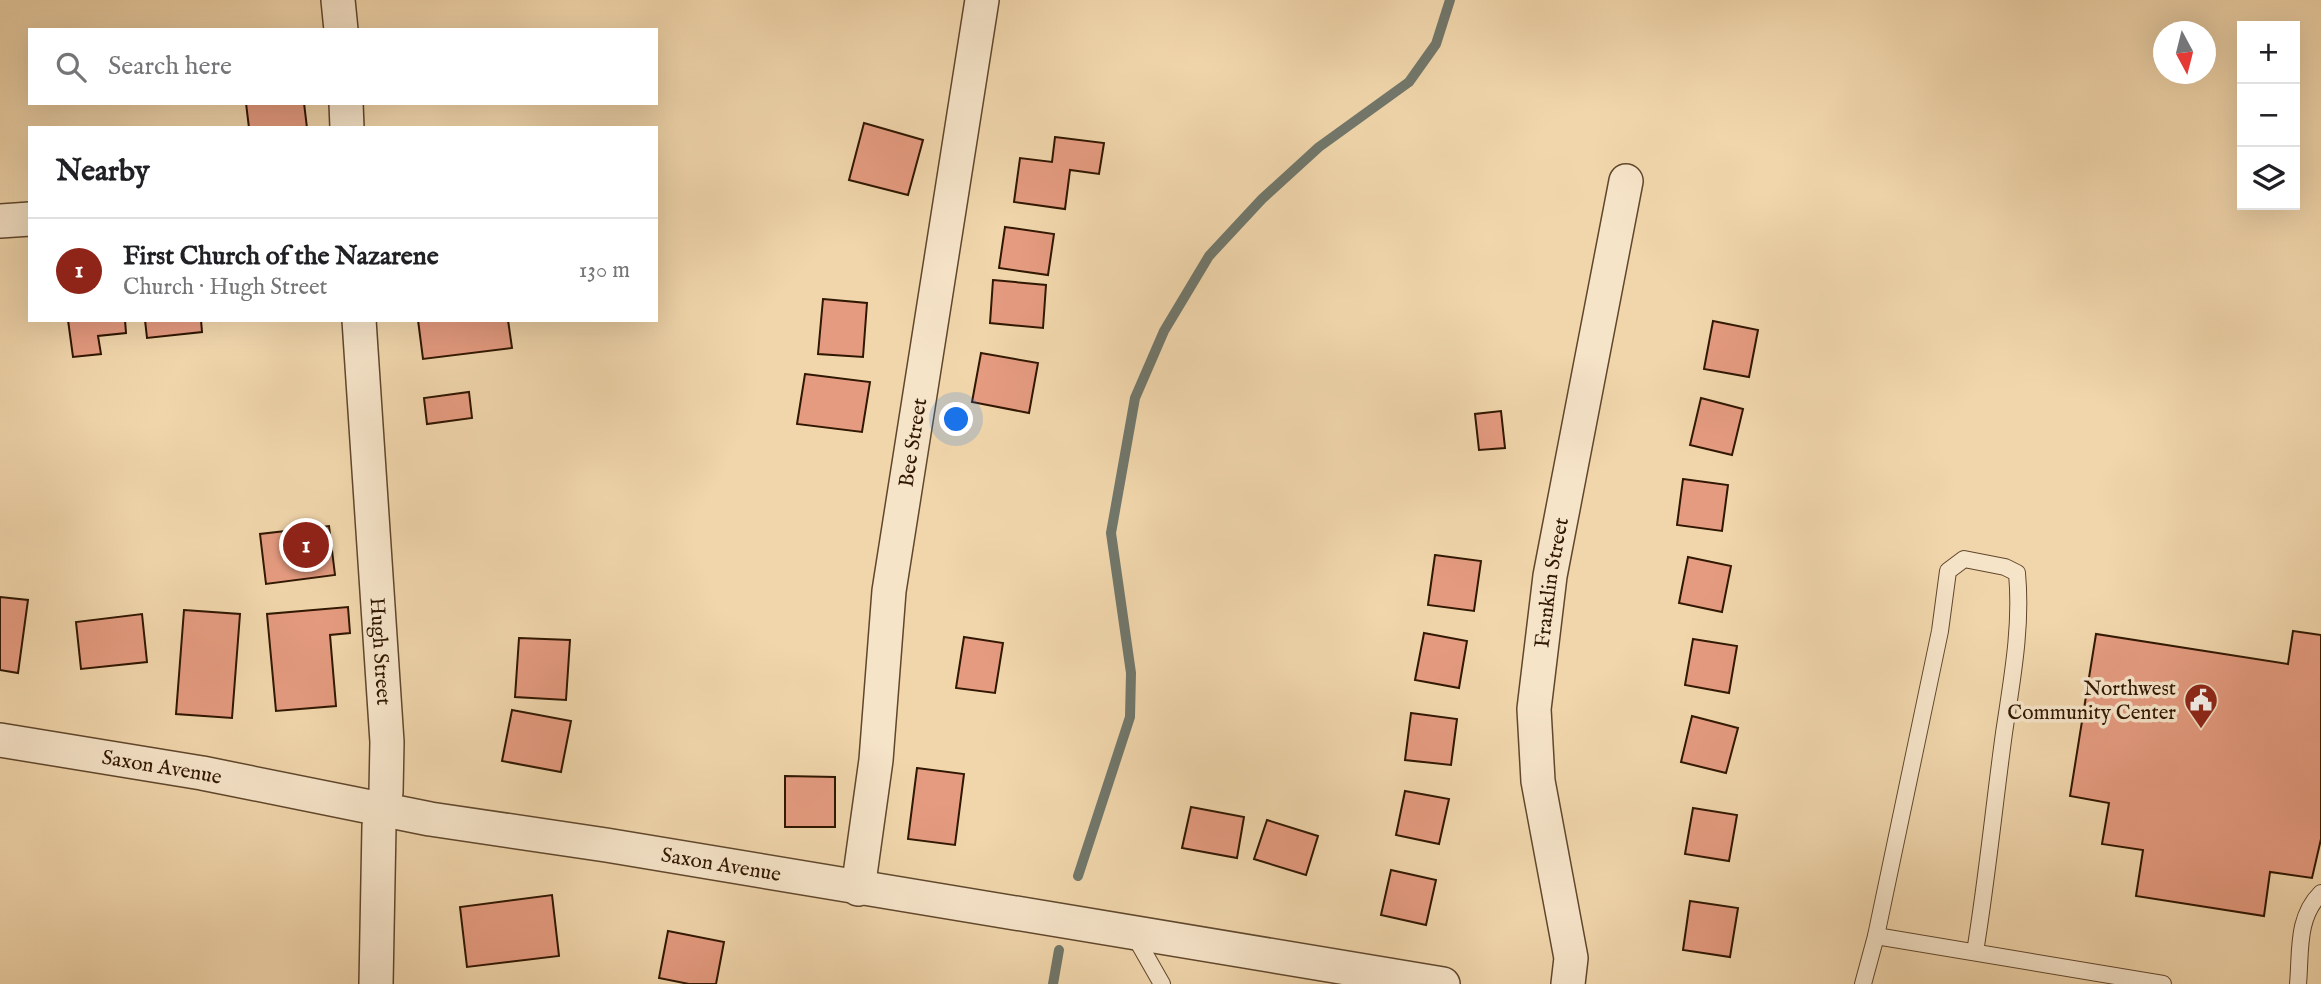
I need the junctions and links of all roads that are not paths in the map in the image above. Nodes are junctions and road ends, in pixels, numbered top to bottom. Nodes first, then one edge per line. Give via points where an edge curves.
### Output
1 (338, 0) edge
2 (982, 0) edge
3 (341, 28) edge
4 (346, 105) edge
5 (347, 126) edge
6 (1626, 181) dead end
7 (28, 219) edge
8 (0, 221) edge
9 (359, 322) edge
10 (0, 740) edge
11 (383, 810) junction
12 (858, 889) junction
13 (2321, 893) edge
14 (1133, 934) junction
15 (1876, 936) junction
16 (1975, 952) junction
17 (1401, 981) edge
18 (376, 984) edge
19 (1162, 984) edge
20 (1443, 984) edge
21 (1568, 984) edge
22 (1863, 984) edge
23 (2163, 984) edge
24 (2298, 984) edge

1 - 3 street
2 - 12 street, Bee Street via 889,591 876,760
4 - 5 street
6 - 21 street, Franklin Street via 1550,576 1534,709 1538,781 1571,958
7 - 8 street
9 - 11 street, Hugh Street via 387,742
10 - 11 street, Saxon Avenue via 202,773
11 - 12 street, Saxon Avenue
11 - 18 street, Hugh Street
12 - 14 street, Saxon Avenue
13 - 24 lane via 2302,927
14 - 17 street, Saxon Avenue
14 - 19 lane
15 - 16 lane
15 - 16 lane via 1940,631 1948,571 1964,559 2017,573 2020,598
15 - 22 lane
16 - 23 lane
17 - 20 street, Saxon Avenue

